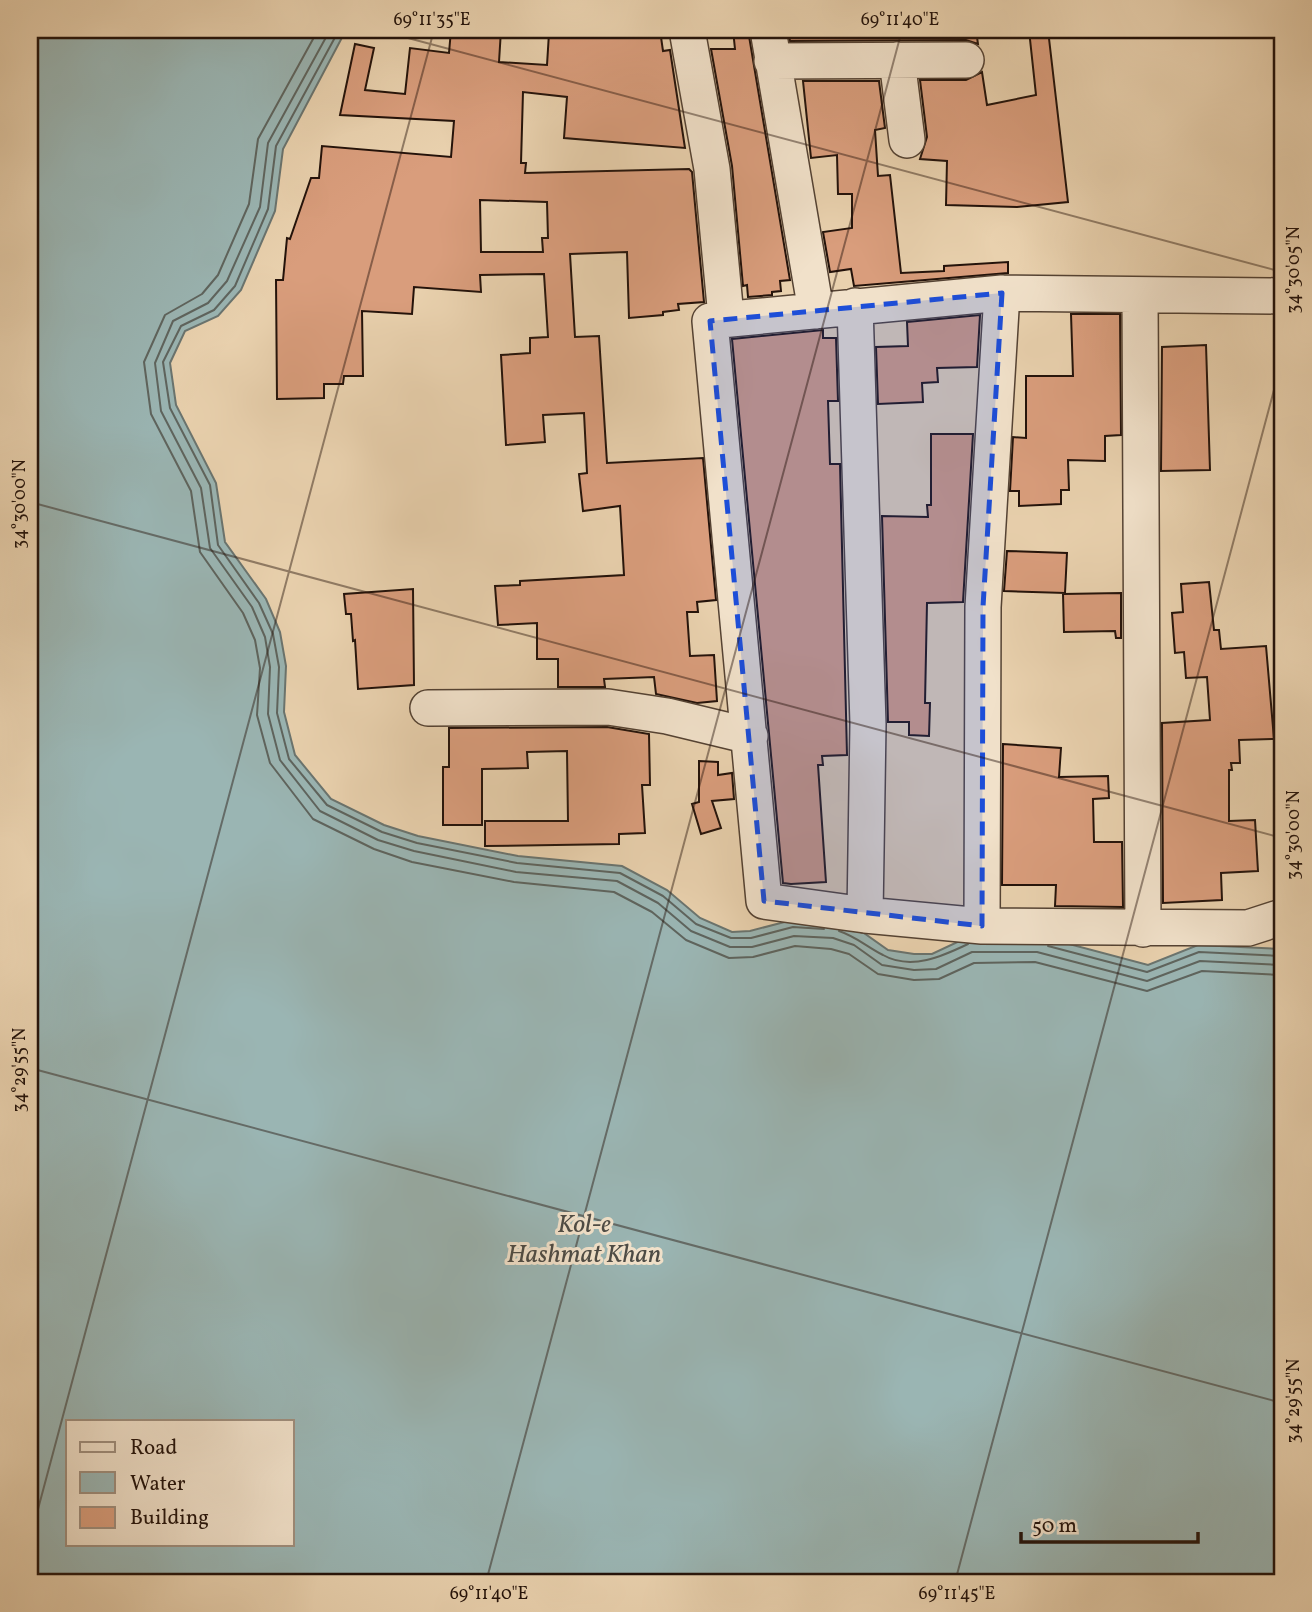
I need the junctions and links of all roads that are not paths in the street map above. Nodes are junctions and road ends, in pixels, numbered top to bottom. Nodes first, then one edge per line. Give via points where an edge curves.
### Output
1 (687, 30) edge
2 (770, 45) edge
3 (897, 60) junction
4 (966, 60) dead end
5 (907, 139) dead end
6 (1002, 293) junction
7 (1140, 296) junction
8 (1282, 296) edge
9 (855, 306) junction
10 (816, 311) junction
11 (726, 317) junction
12 (428, 708) dead end
13 (750, 736) junction
14 (864, 915) junction
15 (1282, 917) edge
16 (982, 926) junction
17 (1143, 929) junction

1 - 11 street via 712,169
2 - 3 street
2 - 10 street
3 - 4 street
3 - 5 street
6 - 7 street
6 - 9 street
6 - 16 street via 983,607
7 - 8 street
7 - 17 street
9 - 10 street
9 - 14 street via 868,724
10 - 11 street
11 - 13 street via 710,321
12 - 13 street via 608,707
13 - 14 street via 764,901
14 - 16 street
15 - 17 street via 1248,928
16 - 17 street

